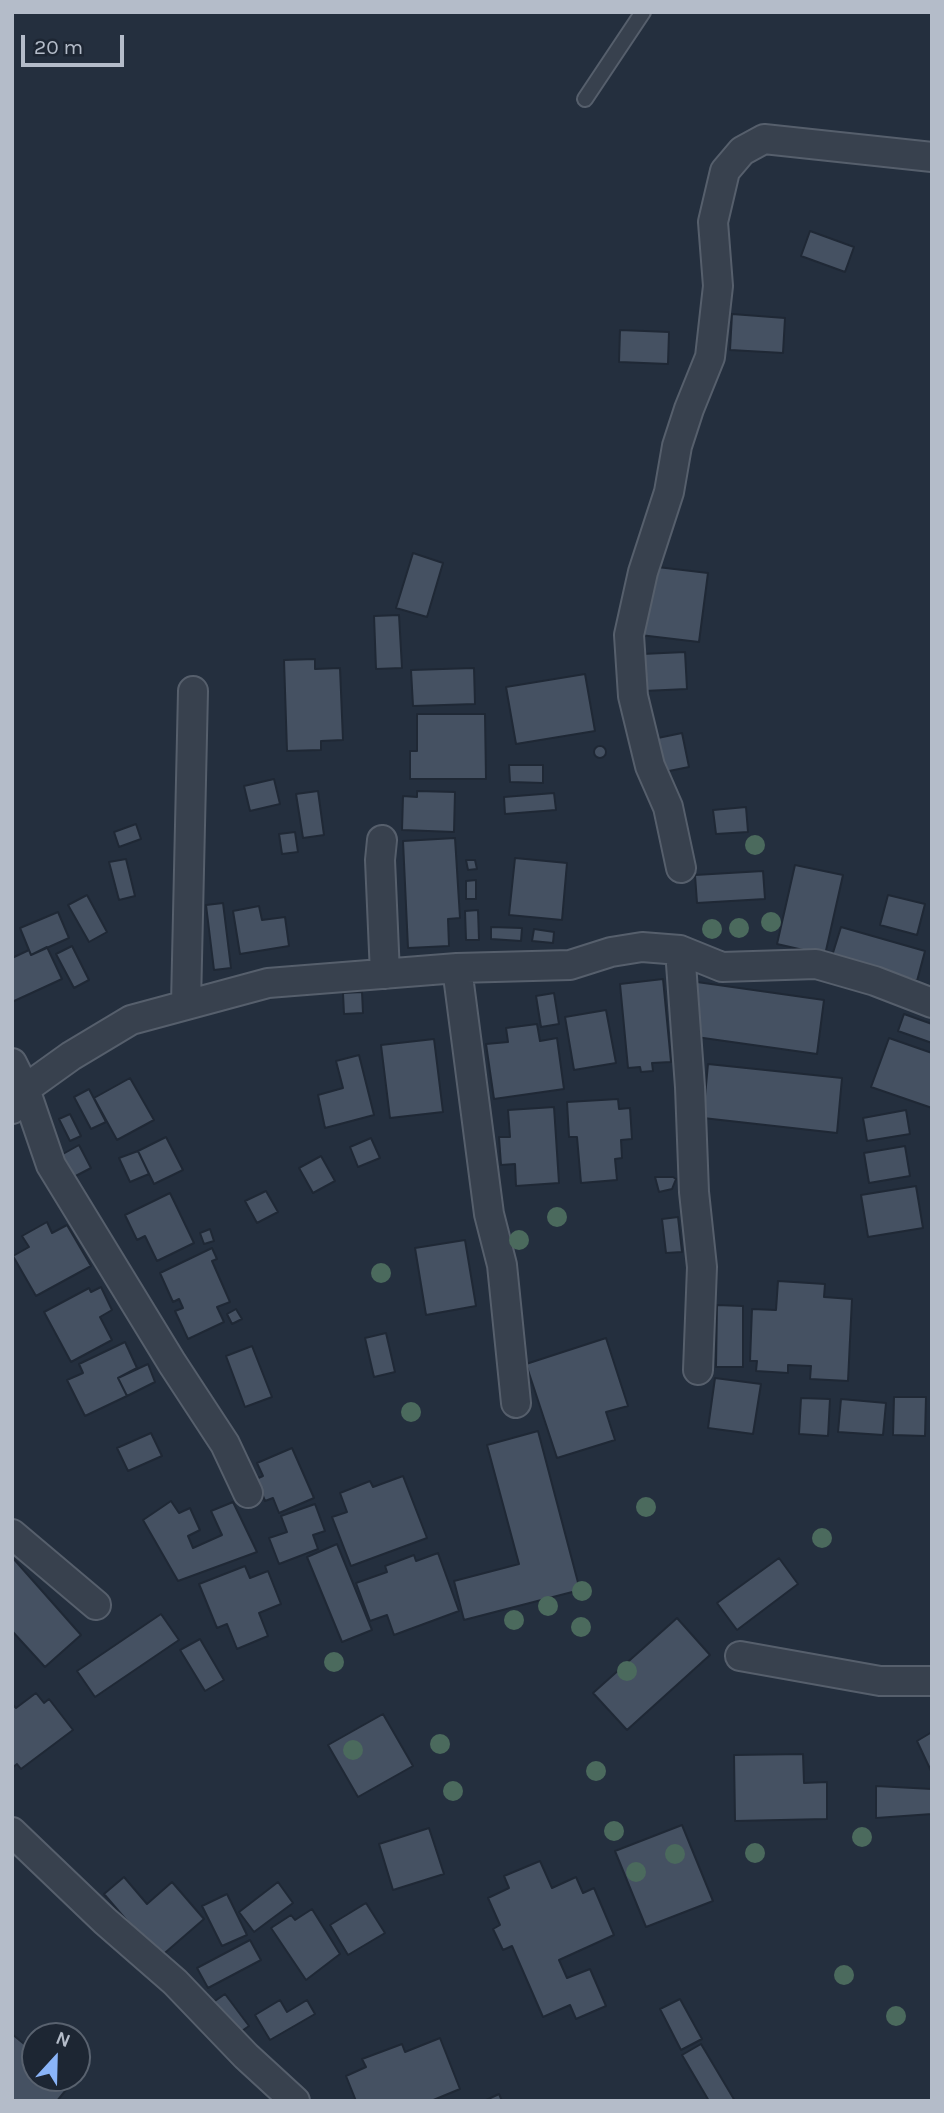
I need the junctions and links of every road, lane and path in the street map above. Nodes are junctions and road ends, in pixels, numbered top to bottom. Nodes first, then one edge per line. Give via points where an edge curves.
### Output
1 (643, 12) edge
2 (585, 99) dead end
3 (932, 157) edge
4 (192, 691) dead end
5 (382, 841) dead end
6 (681, 867) dead end
7 (680, 950) junction
8 (457, 968) junction
9 (384, 974) junction
10 (932, 1003) edge
11 (186, 1004) junction
12 (12, 1063) edge
13 (18, 1099) edge
14 (698, 1370) dead end
15 (516, 1403) dead end
16 (248, 1493) dead end
17 (12, 1534) edge
18 (96, 1605) dead end
19 (740, 1656) dead end
20 (932, 1681) edge
21 (12, 1832) edge
22 (295, 2101) edge

1 - 2 lane
3 - 6 street via 764,139 742,151 725,171 713,222 718,286 710,357 681,434 629,635 633,696 650,765 668,807
4 - 11 street
5 - 9 street
7 - 8 street via 642,947 570,965
7 - 10 street via 722,967 816,964
7 - 14 street via 702,1267
8 - 9 street
8 - 15 street via 489,1214 502,1265
9 - 11 street via 268,983
11 - 13 street via 131,1020 71,1056
12 - 13 street
13 - 16 street via 51,1165 225,1444
17 - 18 street
19 - 20 street via 880,1681
21 - 22 street via 175,1982

